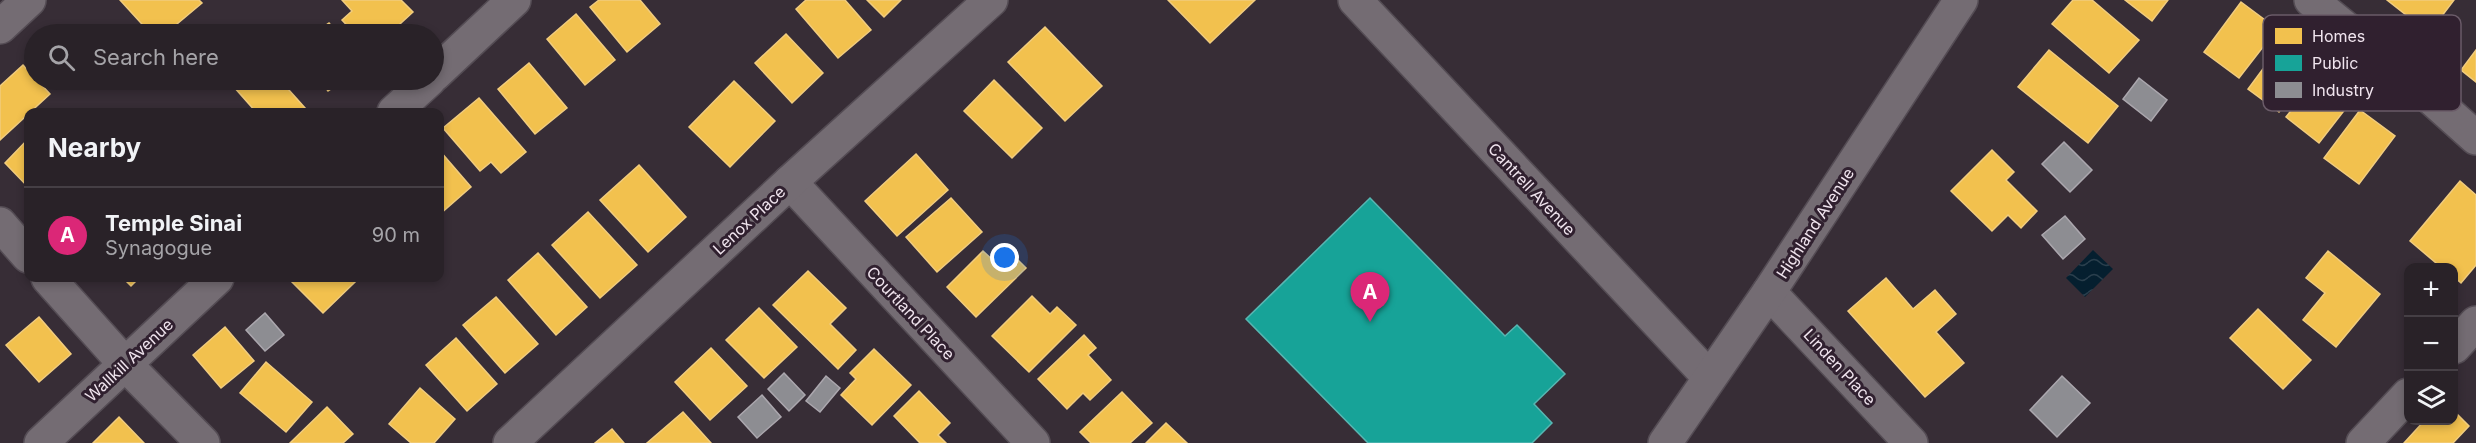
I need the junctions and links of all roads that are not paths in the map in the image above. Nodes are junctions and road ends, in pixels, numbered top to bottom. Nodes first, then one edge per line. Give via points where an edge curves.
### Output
1 (29, 0) edge
2 (514, 0) edge
3 (991, 0) edge
4 (1355, 0) edge
5 (1961, 0) edge
6 (2311, 0) edge
7 (2329, 15) edge
8 (0, 27) edge
9 (444, 66) edge
10 (418, 90) edge
11 (398, 108) edge
12 (2446, 111) edge
13 (2476, 138) edge
14 (790, 182) junction
15 (0, 224) edge
16 (24, 251) edge
17 (52, 282) edge
18 (213, 282) edge
19 (1769, 292) junction
20 (2476, 323) edge
21 (2458, 343) edge
22 (125, 364) junction
23 (1709, 377) junction
24 (2404, 401) edge
25 (2368, 441) edge
26 (41, 443) edge
27 (203, 443) edge
28 (510, 443) edge
29 (1033, 443) edge
30 (1665, 443) edge
31 (1911, 443) edge

1 - 8 street
2 - 9 street
3 - 14 street, Lenox Place
4 - 23 street, Cantrell Avenue
5 - 19 street, Highland Avenue
6 - 7 street
10 - 11 street
12 - 13 street
14 - 28 street, Lenox Place
14 - 29 street, Courtland Place
15 - 16 street
17 - 22 street
18 - 22 street, Wallkill Avenue
19 - 23 street, Highland Avenue
19 - 31 street, Linden Place
20 - 21 street
22 - 26 street, Wallkill Avenue
22 - 27 street
23 - 30 street, Highland Avenue
24 - 25 street

